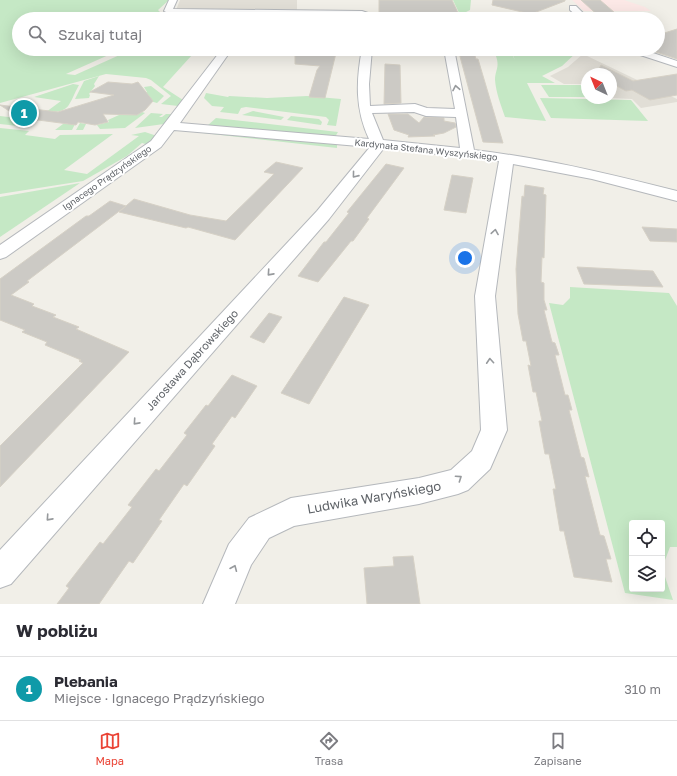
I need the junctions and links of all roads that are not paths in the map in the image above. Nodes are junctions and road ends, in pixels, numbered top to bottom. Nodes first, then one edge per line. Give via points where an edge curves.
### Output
1 (174, 0) edge
2 (573, 8) dead end
3 (257, 11) joint
4 (292, 12) edge
5 (577, 12) edge
6 (222, 56) edge
7 (366, 56) edge
8 (450, 56) edge
9 (652, 56) edge
10 (677, 64) edge
11 (365, 110) junction
12 (461, 113) junction
13 (171, 126) junction
14 (380, 145) junction
15 (468, 154) junction
16 (507, 159) junction
17 (677, 196) edge
18 (0, 253) edge
19 (0, 573) edge
20 (219, 604) edge

1 - 3 street via 168,11
2 - 5 street
3 - 4 street
6 - 13 street, Ignacego Prądzyńskiego
7 - 11 street via 363,72
12 -> 8 street
9 - 10 street
11 - 12 street via 415,108 426,112
11 - 14 street
12 - 15 street
13 - 14 street, Kardynała Stefana Wyszyńskiego
13 - 18 street, Ignacego Prądzyńskiego via 156,144
14 - 15 street, Kardynała Stefana Wyszyńskiego
14 -> 19 street, Jarosława Dąbrowskiego via 323,215
15 - 16 street, Kardynała Stefana Wyszyńskiego
16 - 17 street, Kardynała Stefana Wyszyńskiego via 582,173
20 -> 16 street, Ludwika Waryńskiego via 240,554 259,528 291,512 420,491 458,480 481,460 494,430 485,296

